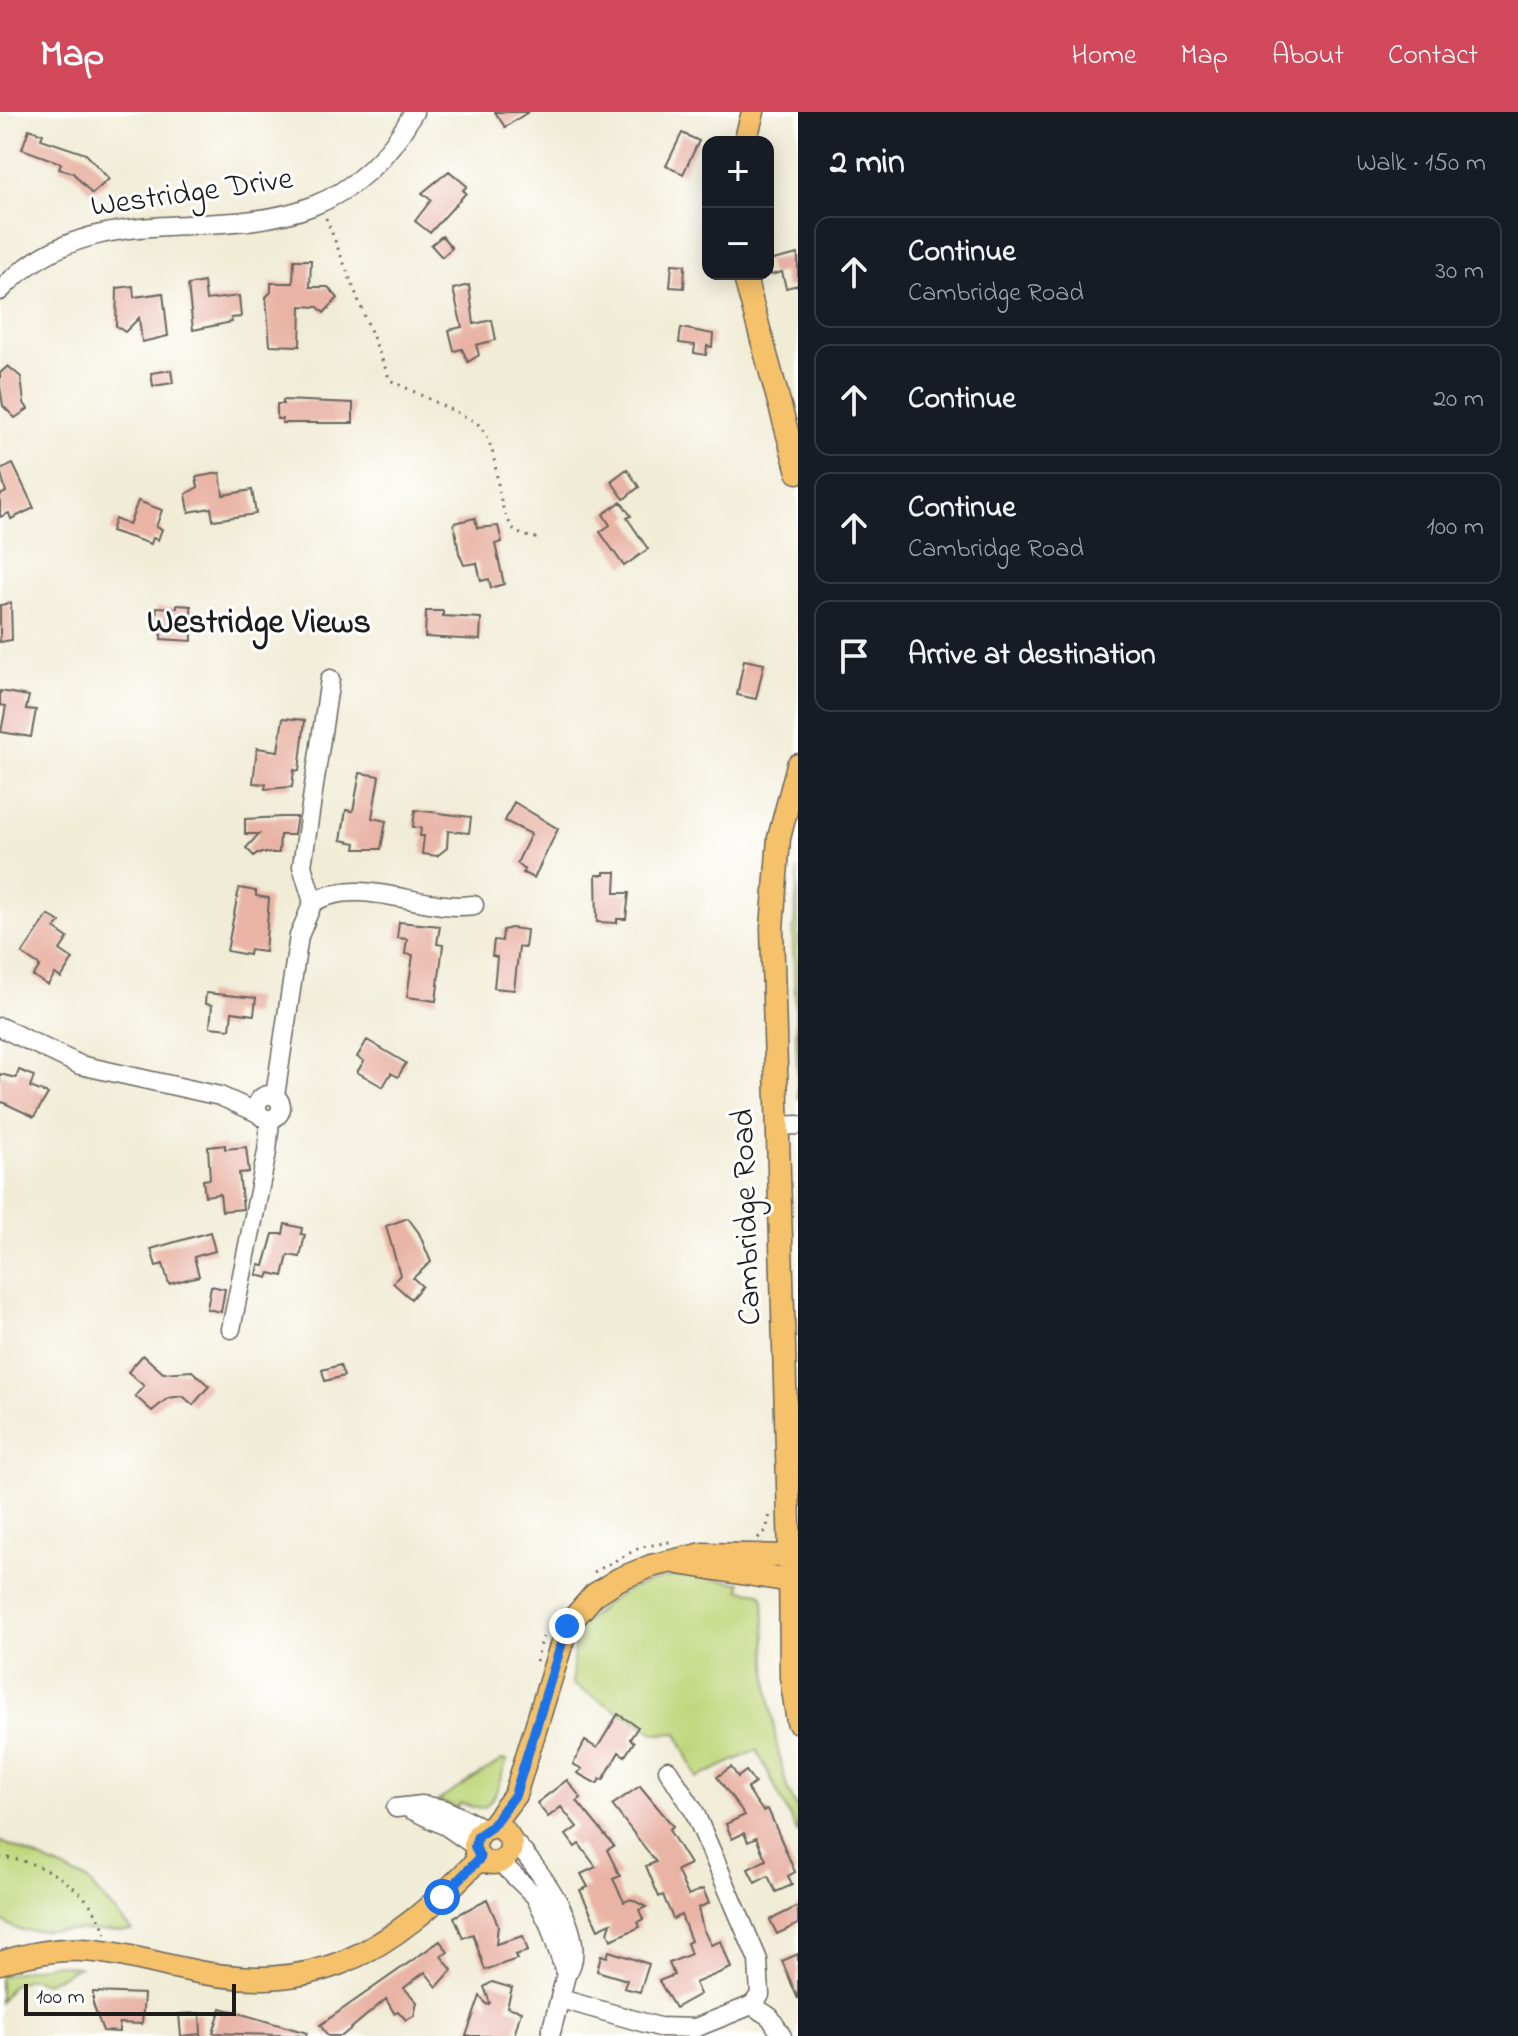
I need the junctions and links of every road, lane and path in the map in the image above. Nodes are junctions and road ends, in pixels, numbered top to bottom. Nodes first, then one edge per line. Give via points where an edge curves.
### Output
1 (414, 112) edge
2 (753, 112) edge
3 (747, 136) edge
4 (321, 205) junction
5 (746, 280) edge
6 (0, 291) edge
7 (798, 472) edge
8 (542, 539) dead end
9 (330, 679) dead end
10 (798, 765) edge
11 (313, 902) junction
12 (474, 905) dead end
13 (0, 1027) edge
14 (266, 1106) junction
15 (787, 1126) edge
16 (231, 1329) dead end
17 (769, 1516) dead end
18 (687, 1540) dead end
19 (753, 1541) dead end
20 (790, 1556) junction
21 (678, 1563) junction
22 (592, 1574) dead end
23 (791, 1581) junction
24 (548, 1626) dead end
25 (536, 1662) dead end
26 (798, 1722) edge
27 (668, 1770) dead end
28 (403, 1808) dead end
29 (492, 1842) junction
30 (0, 1857) edge
31 (542, 1891) junction
32 (110, 1950) junction
33 (0, 1963) edge
34 (561, 1999) junction
35 (752, 2005) junction
36 (550, 2036) edge
37 (782, 2036) edge

1 - 4 street, Westridge Drive via 388,154 369,173
2 - 3 main road
4 - 6 street, Westridge Drive via 243,223 104,233 54,250
4 - 8 path via 390,380 487,432 514,528
5 - 7 main road
9 - 11 street via 302,866
10 - 15 main road, Cambridge Road via 779,838 773,888
11 - 12 street via 347,891
11 - 14 street via 299,936
13 - 14 street via 80,1065 220,1096 234,1093
14 - 16 street via 267,1152
15 - 20 main road, Cambridge Road via 779,1210
17 - 19 path via 766,1531
18 - 22 path via 641,1547
20 - 21 main road via 703,1554
20 - 23 main road, Cambridge Road
21 - 23 main road
21 - 29 main road via 651,1566 619,1579 594,1595 567,1626 515,1795
23 - 26 main road, Cambridge Road via 791,1677
24 - 25 path
27 - 35 street via 694,1811 758,1960 760,1995
28 - 29 street
29 - 31 street
29 - 31 street via 530,1857
29 - 32 main road via 410,1923 370,1951 324,1969 279,1978 229,1978
30 - 32 path via 52,1874 86,1897 102,1922
31 - 34 street via 569,1934 571,1964
32 - 33 main road via 52,1950
34 - 35 street via 659,2027 695,2028
34 - 36 street
35 - 37 street via 770,2017

